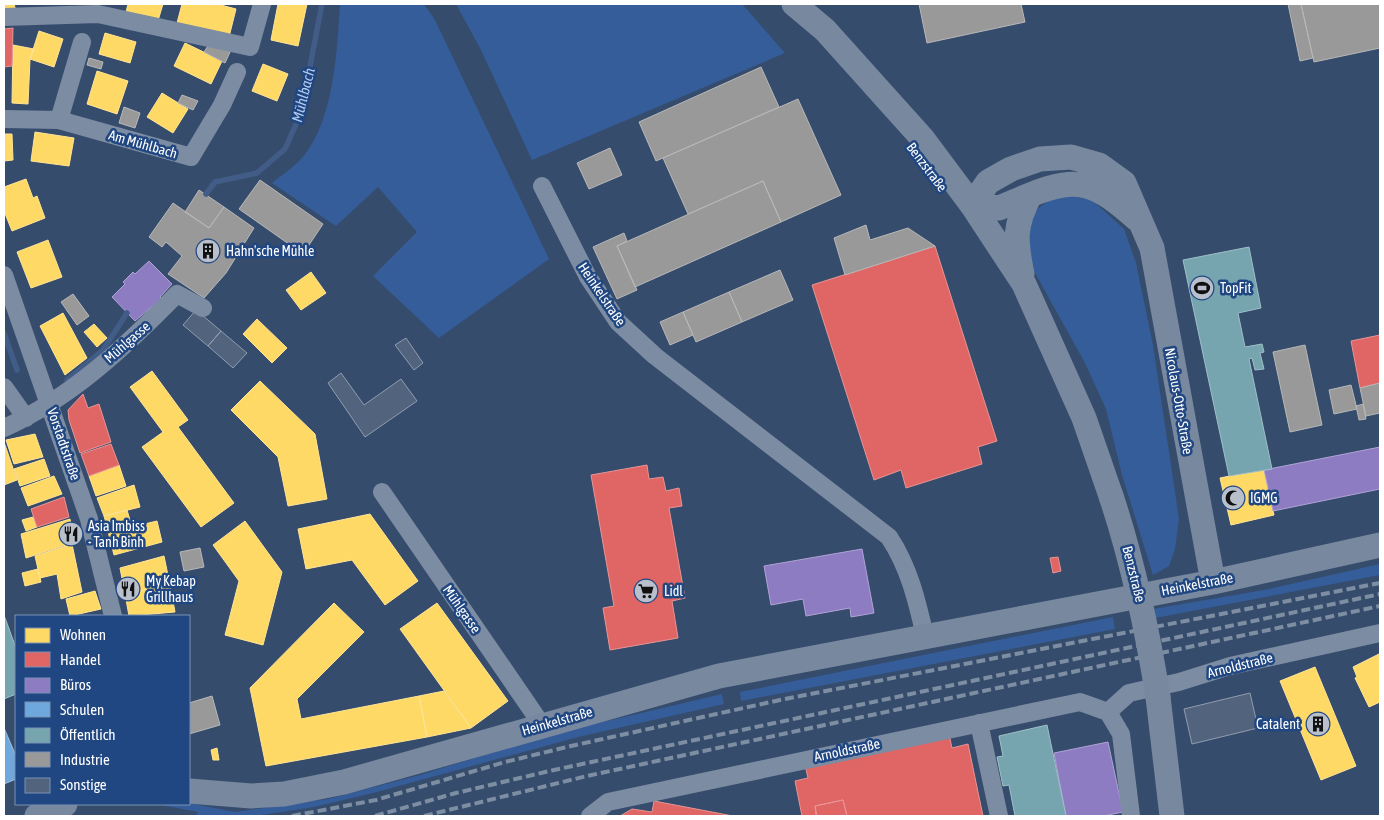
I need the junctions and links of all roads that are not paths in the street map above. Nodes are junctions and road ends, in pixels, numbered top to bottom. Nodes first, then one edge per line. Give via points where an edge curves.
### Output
1 (262, 4) edge
2 (788, 4) edge
3 (794, 4) edge
4 (100, 9) edge
5 (4, 17) edge
6 (82, 42) dead end
7 (237, 72) dead end
8 (4, 119) edge
9 (59, 120) junction
10 (542, 186) dead end
11 (1030, 195) junction
12 (972, 205) junction
13 (1141, 222) junction
14 (4, 274) edge
15 (1024, 284) junction
16 (203, 308) dead end
17 (1049, 343) junction
18 (4, 387) edge
19 (50, 405) junction
20 (26, 418) junction
21 (4, 428) edge
22 (382, 492) dead end
23 (1380, 545) edge
24 (1212, 582) junction
25 (113, 615) edge
26 (1380, 633) edge
27 (925, 636) junction
28 (1108, 712) junction
29 (979, 723) junction
30 (542, 725) junction
31 (190, 791) edge
32 (63, 805) edge
33 (37, 816) edge
34 (590, 816) edge
35 (999, 816) edge
36 (1131, 816) edge
37 (1172, 816) edge

1 - 4 street via 250,47
2 - 17 street, Benzstraße via 915,150
3 - 12 street, Benzstraße via 825,30 922,138
4 - 5 street
6 - 9 street
7 - 9 street, Am Mühlbach via 222,105 191,157
8 - 9 street, Am Mühlbach
10 - 27 street, Heinkelstraße via 588,277 618,322 655,356 889,537 902,556
11 - 12 street, Nicolaus-Otto-Straße via 999,208
11 - 13 street, Nicolaus-Otto-Straße via 1052,186 1074,183 1110,195
11 - 15 street via 1018,218 1016,247
12 - 13 street, Nicolaus-Otto-Straße via 988,182 1011,169 1040,159 1071,157 1099,165 1124,183
12 - 15 street, Benzstraße
13 - 24 street, Nicolaus-Otto-Straße via 1152,248
14 - 19 street, Vorstadtstraße
15 - 17 street, Benzstraße
16 - 19 street, Mühlgasse via 177,294 136,336
17 - 37 street, Benzstraße, bridge via 1084,418 1128,549 1145,618
18 - 20 street, Vorstadtstraße
19 - 20 street
19 - 25 street, Vorstadtstraße via 89,518
20 - 21 street
22 - 30 street, Mühlgasse
23 - 24 street, Heinkelstraße
24 - 27 street, Heinkelstraße
26 - 28 street, Arnoldstraße via 1230,666 1129,693
27 - 30 street, Heinkelstraße via 719,676
28 - 29 street, Arnoldstraße via 1080,702
28 - 36 street via 1120,734
29 - 34 street, Arnoldstraße via 608,802
29 - 35 street
30 - 31 street, Heinkelstraße via 344,782 284,794 251,796
32 - 33 street

